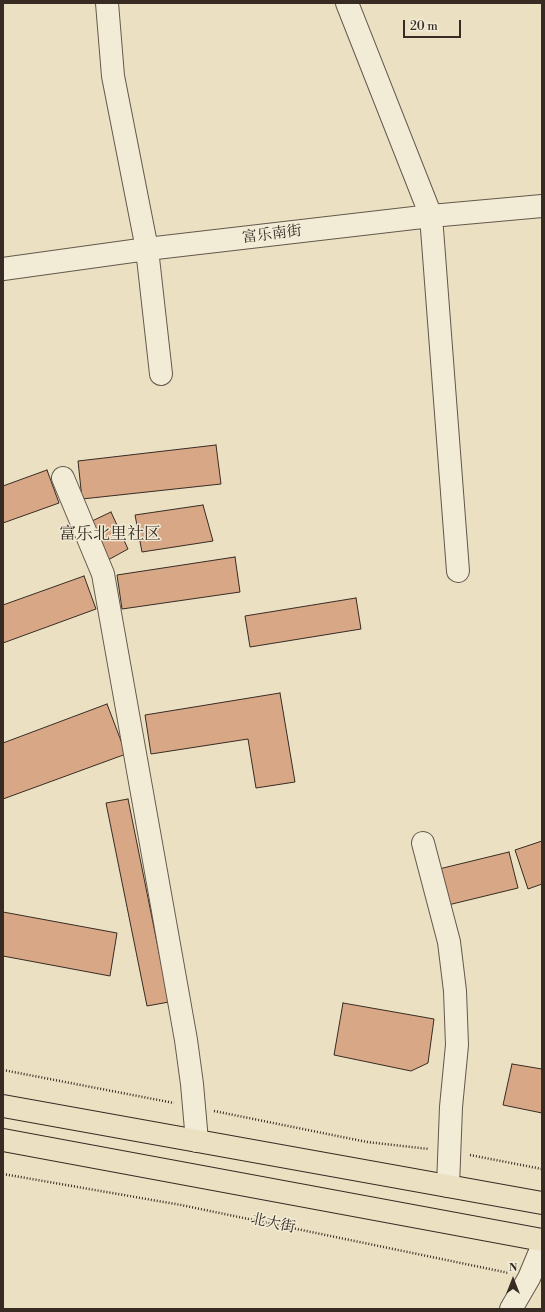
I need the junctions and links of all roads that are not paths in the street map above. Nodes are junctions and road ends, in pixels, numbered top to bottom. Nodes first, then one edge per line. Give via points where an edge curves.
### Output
1 (107, 3) edge
2 (347, 3) edge
3 (542, 206) edge
4 (431, 216) junction
5 (147, 249) junction
6 (3, 269) edge
7 (161, 374) dead end
8 (64, 478) dead end
9 (458, 571) dead end
10 (423, 843) dead end
11 (3, 1106) edge
12 (3, 1140) edge
13 (197, 1141) junction
14 (448, 1186) junction
15 (542, 1203) edge
16 (542, 1240) edge
17 (542, 1247) edge
18 (512, 1309) edge

1 - 5 street via 113,76
2 - 4 street
3 - 4 street, 富乐南街
4 - 5 street, 富乐南街
4 - 9 street
5 - 6 street, 富乐南街
5 - 7 street
8 - 13 street via 103,574 186,1040
10 - 14 street via 449,942 455,991 457,1045 451,1107
11 - 13 main road
12 - 16 main road
13 - 14 main road
14 - 15 main road
17 - 18 street

